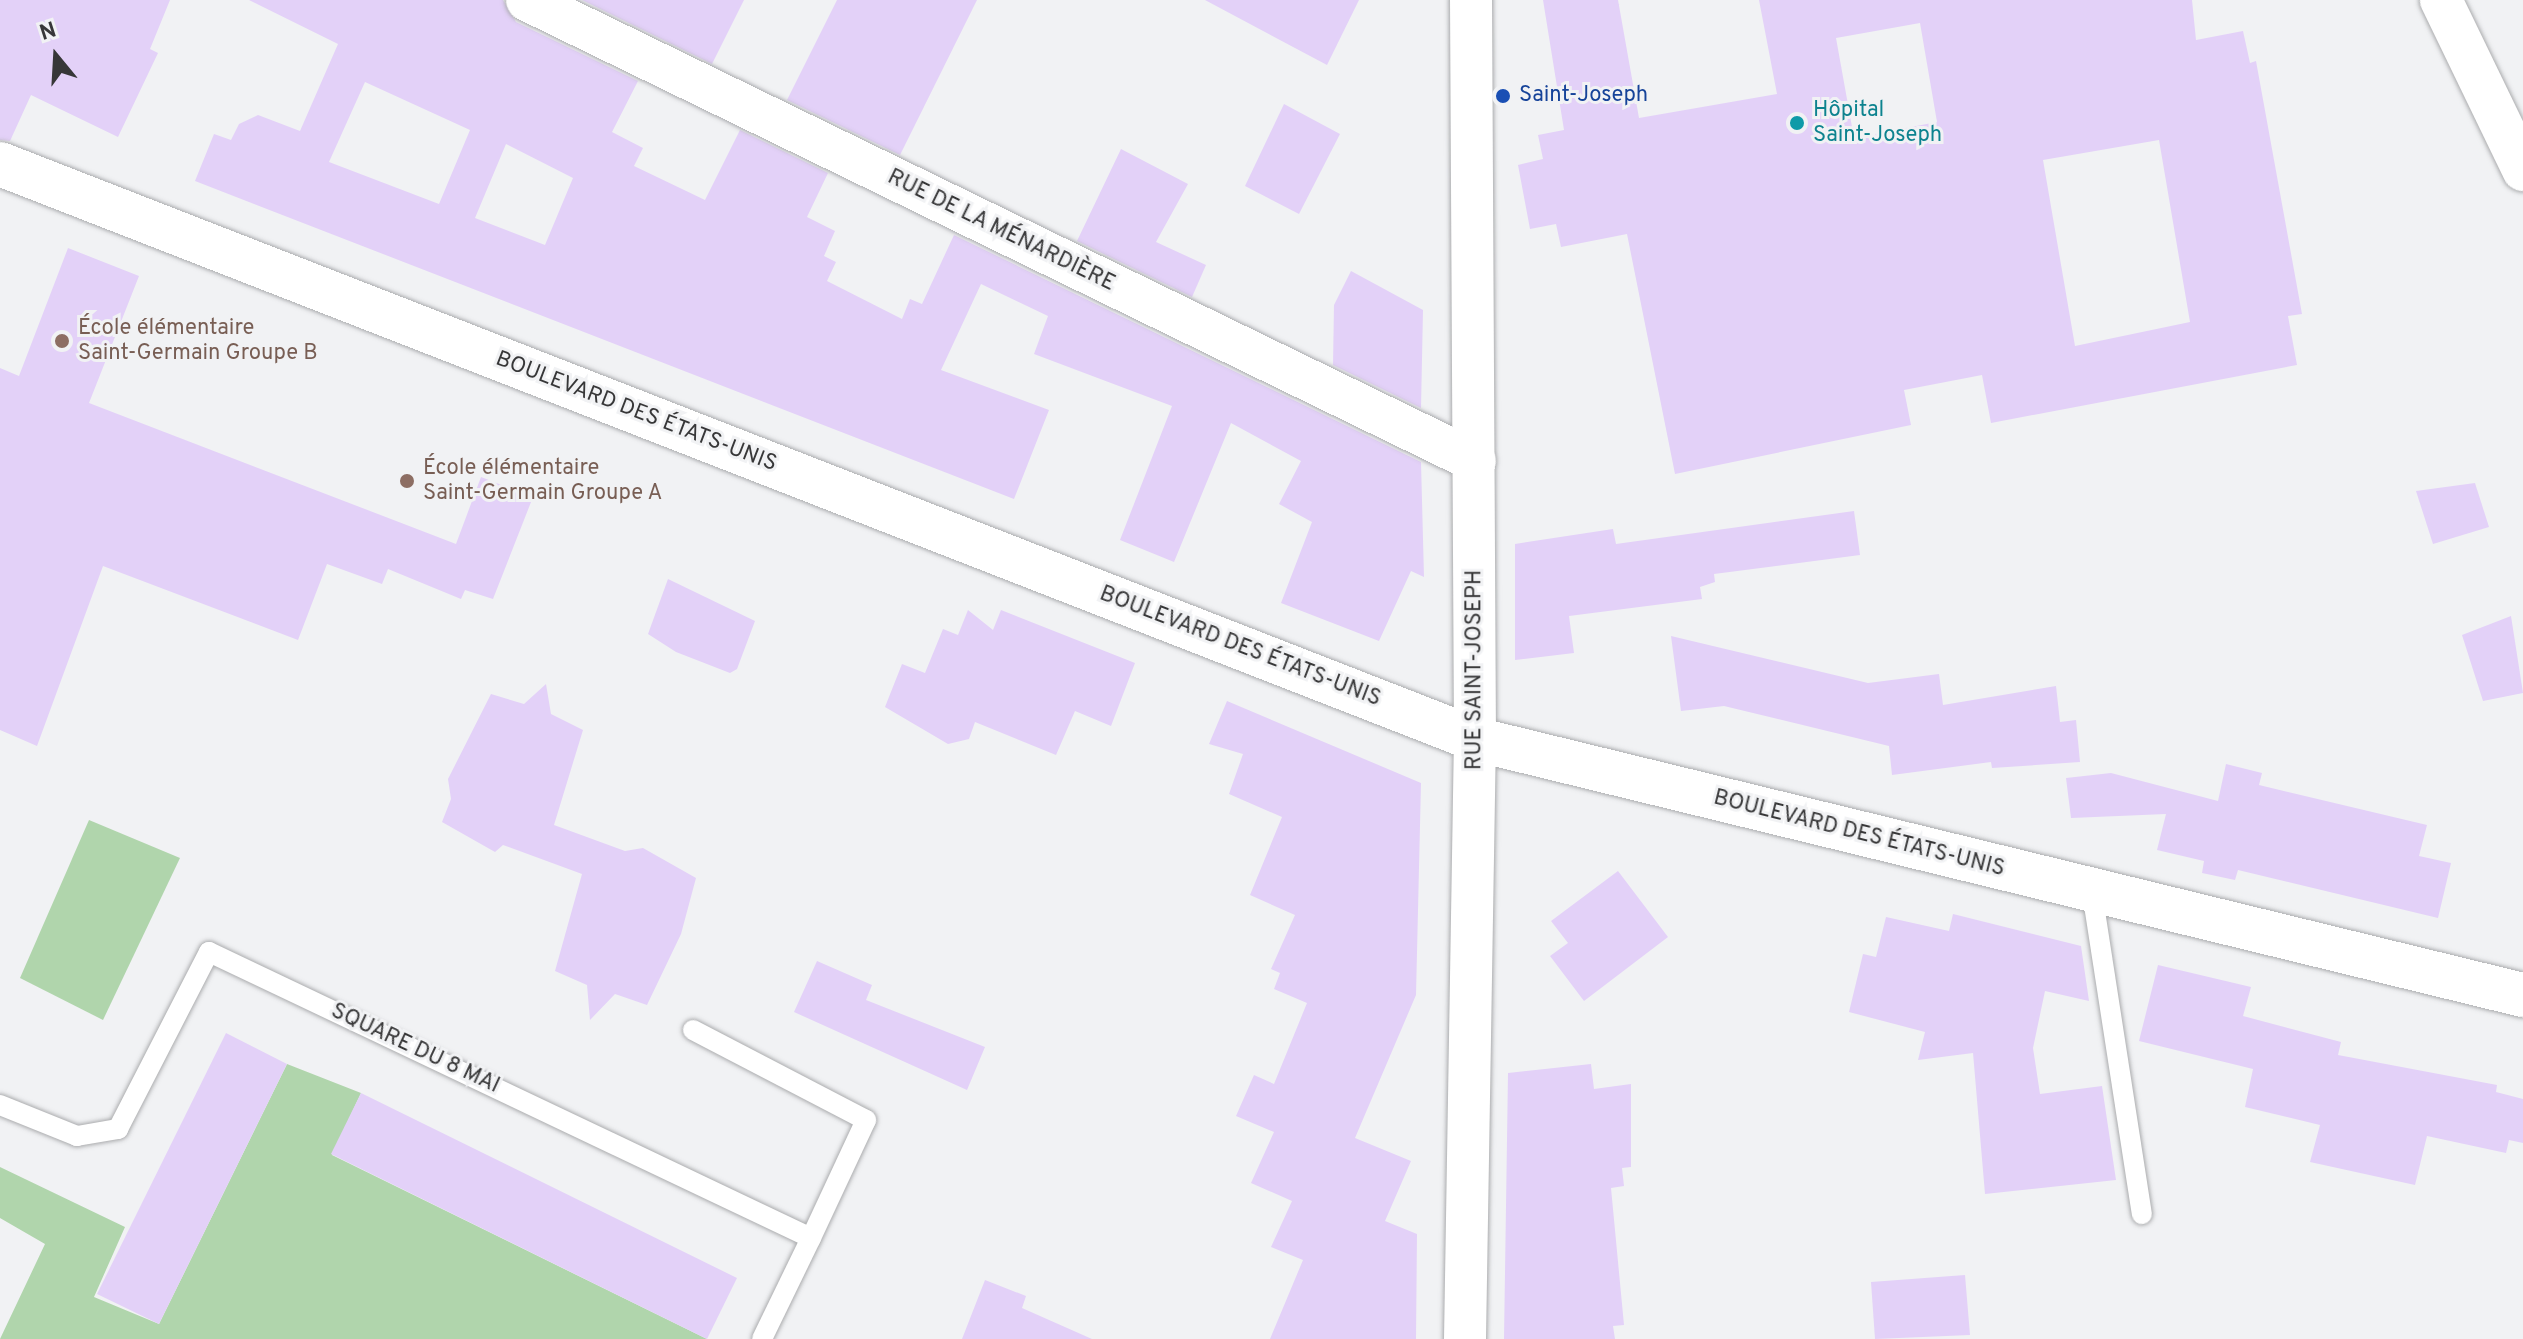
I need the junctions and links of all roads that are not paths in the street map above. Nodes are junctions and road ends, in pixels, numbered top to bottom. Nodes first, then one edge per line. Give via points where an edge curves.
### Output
1 (527, 0) edge
2 (1471, 0) edge
3 (2441, 0) edge
4 (0, 164) edge
5 (2523, 170) edge
6 (1475, 461) junction
7 (1475, 739) junction
8 (2092, 892) junction
9 (2523, 995) edge
10 (693, 1030) dead end
11 (0, 1105) edge
12 (2142, 1214) dead end
13 (811, 1238) junction
14 (762, 1339) edge
15 (1465, 1339) edge

1 - 6 street, RUE DE LA MÉNARDIÈRE
2 - 6 street, RUE SAINT-JOSEPH
3 - 5 street
4 - 7 street, BOULEVARD DES ÉTATS-UNIS
6 - 7 street, RUE SAINT-JOSEPH
7 - 8 street, BOULEVARD DES ÉTATS-UNIS
7 - 15 street, RUE SAINT-JOSEPH
8 - 9 street, BOULEVARD DES ÉTATS-UNIS
8 - 12 lane
10 - 13 lane via 866,1120
11 - 13 lane, SQUARE DU 8 MAI via 77,1136 118,1129 209,952
13 - 14 lane

